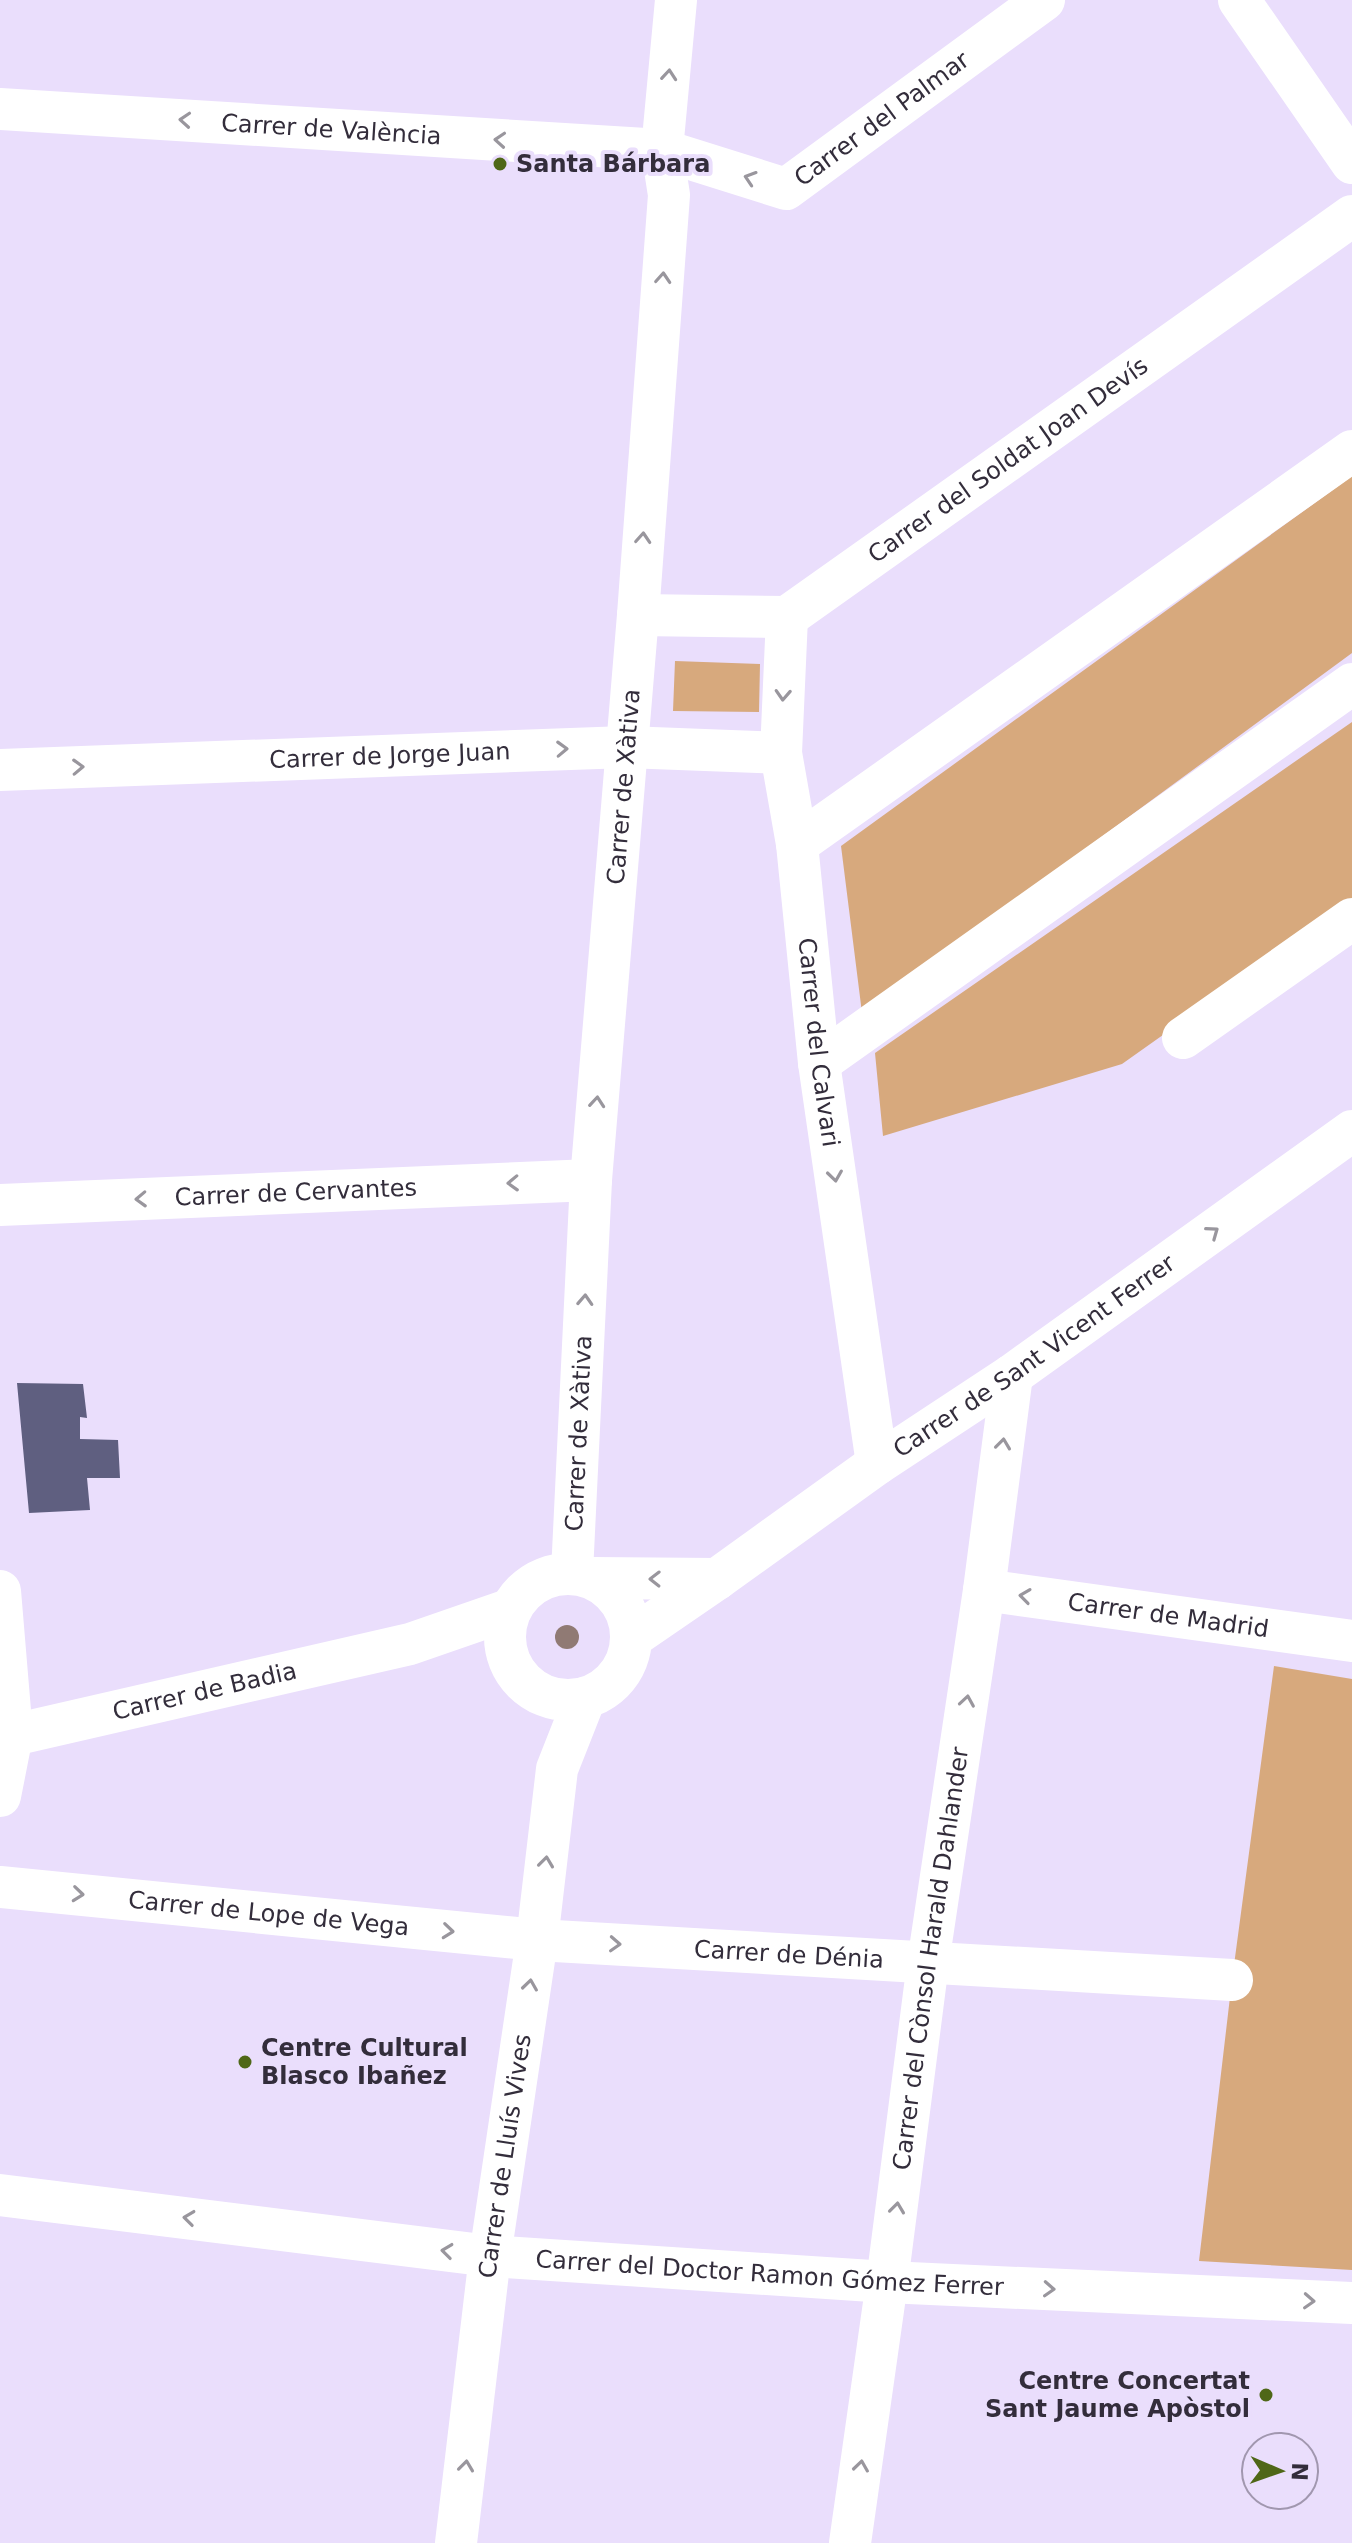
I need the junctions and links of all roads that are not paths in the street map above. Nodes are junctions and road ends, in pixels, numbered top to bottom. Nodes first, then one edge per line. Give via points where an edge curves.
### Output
1 (676, 0) edge
2 (1044, 0) edge
3 (1239, 0) edge
4 (0, 109) edge
5 (662, 150) junction
6 (1352, 163) edge
7 (1352, 216) edge
8 (1352, 451) edge
9 (638, 615) junction
10 (787, 617) junction
11 (1352, 684) edge
12 (626, 747) junction
13 (781, 753) junction
14 (0, 770) edge
15 (797, 844) junction
16 (1352, 919) edge
17 (1183, 1038) dead end
18 (819, 1063) junction
19 (1352, 1131) edge
20 (591, 1180) junction
21 (0, 1205) edge
22 (1012, 1375) junction
23 (877, 1464) junction
24 (582, 1576) junction
25 (717, 1579) junction
26 (984, 1590) junction
27 (0, 1591) edge
28 (508, 1628) junction
29 (631, 1638) junction
30 (1352, 1641) edge
31 (526, 1685) junction
32 (585, 1698) junction
33 (6, 1737) edge
34 (557, 1769) junction
35 (0, 1796) edge
36 (0, 1887) edge
37 (537, 1940) junction
38 (928, 1963) junction
39 (1232, 1980) dead end
40 (0, 2195) edge
41 (490, 2256) junction
42 (887, 2282) junction
43 (1352, 2303) edge
44 (456, 2543) edge
45 (850, 2543) edge

5 -> 1 street, Carrer de Xàtiva
2 -> 5 street, Carrer del Palmar via 786,189
3 - 6 street
5 -> 4 street, Carrer de València
9 -> 5 street, Carrer de Xàtiva via 669,195
7 - 10 street, Carrer del Soldat Joan Devís
8 - 15 street
9 - 10 street
9 - 12 street, Carrer de Xàtiva
10 -> 13 street, Carrer del Calvari
11 - 18 street
12 - 13 street, Carrer de Jorge Juan
14 -> 12 street, Carrer de Jorge Juan
20 -> 12 street, Carrer de Xàtiva
13 - 15 street, Carrer del Calvari
15 - 18 street, Carrer del Calvari
16 - 17 street
18 -> 23 street, Carrer del Calvari
22 -> 19 street, Carrer de Sant Vicent Ferrer
20 -> 21 street, Carrer de Cervantes
24 -> 20 street, Carrer de Xàtiva
22 - 23 street, Carrer de Sant Vicent Ferrer
26 -> 22 street, Carrer del Cònsol Harald Dahlander
23 - 25 street, Carrer de Sant Vicent Ferrer
25 -> 24 street
24 - 28 street via 553,1575 535,1582 521,1593
24 - 29 street via 608,1588 621,1602
25 - 29 street, Carrer de Sant Vicent Ferrer
30 -> 26 street, Carrer de Madrid
38 -> 26 street, Carrer del Cònsol Harald Dahlander
27 - 33 street
28 - 31 street via 509,1661
28 - 33 street, Carrer de Badia via 410,1644
29 - 32 street via 618,1676
31 - 32 street via 544,1696
31 - 34 street, Carrer de Lluís Vives
32 - 34 street, Carrer de Lluís Vives
33 - 35 street
37 -> 34 street, Carrer de Lluís Vives
36 -> 37 street, Carrer de Lope de Vega
37 -> 38 street, Carrer de Dénia
41 -> 37 street, Carrer de Lluís Vives
38 - 39 street, Carrer de Dénia
42 -> 38 street, Carrer del Cònsol Harald Dahlander
41 -> 40 street, Carrer del Doctor Ramon Gómez Ferrer
41 - 42 street, Carrer del Doctor Ramon Gómez Ferrer
44 -> 41 street, Carrer de Lluís Vives
42 -> 43 street, Carrer del Doctor Ramon Gómez Ferrer
45 -> 42 street, Carrer del Cònsol Harald Dahlander

